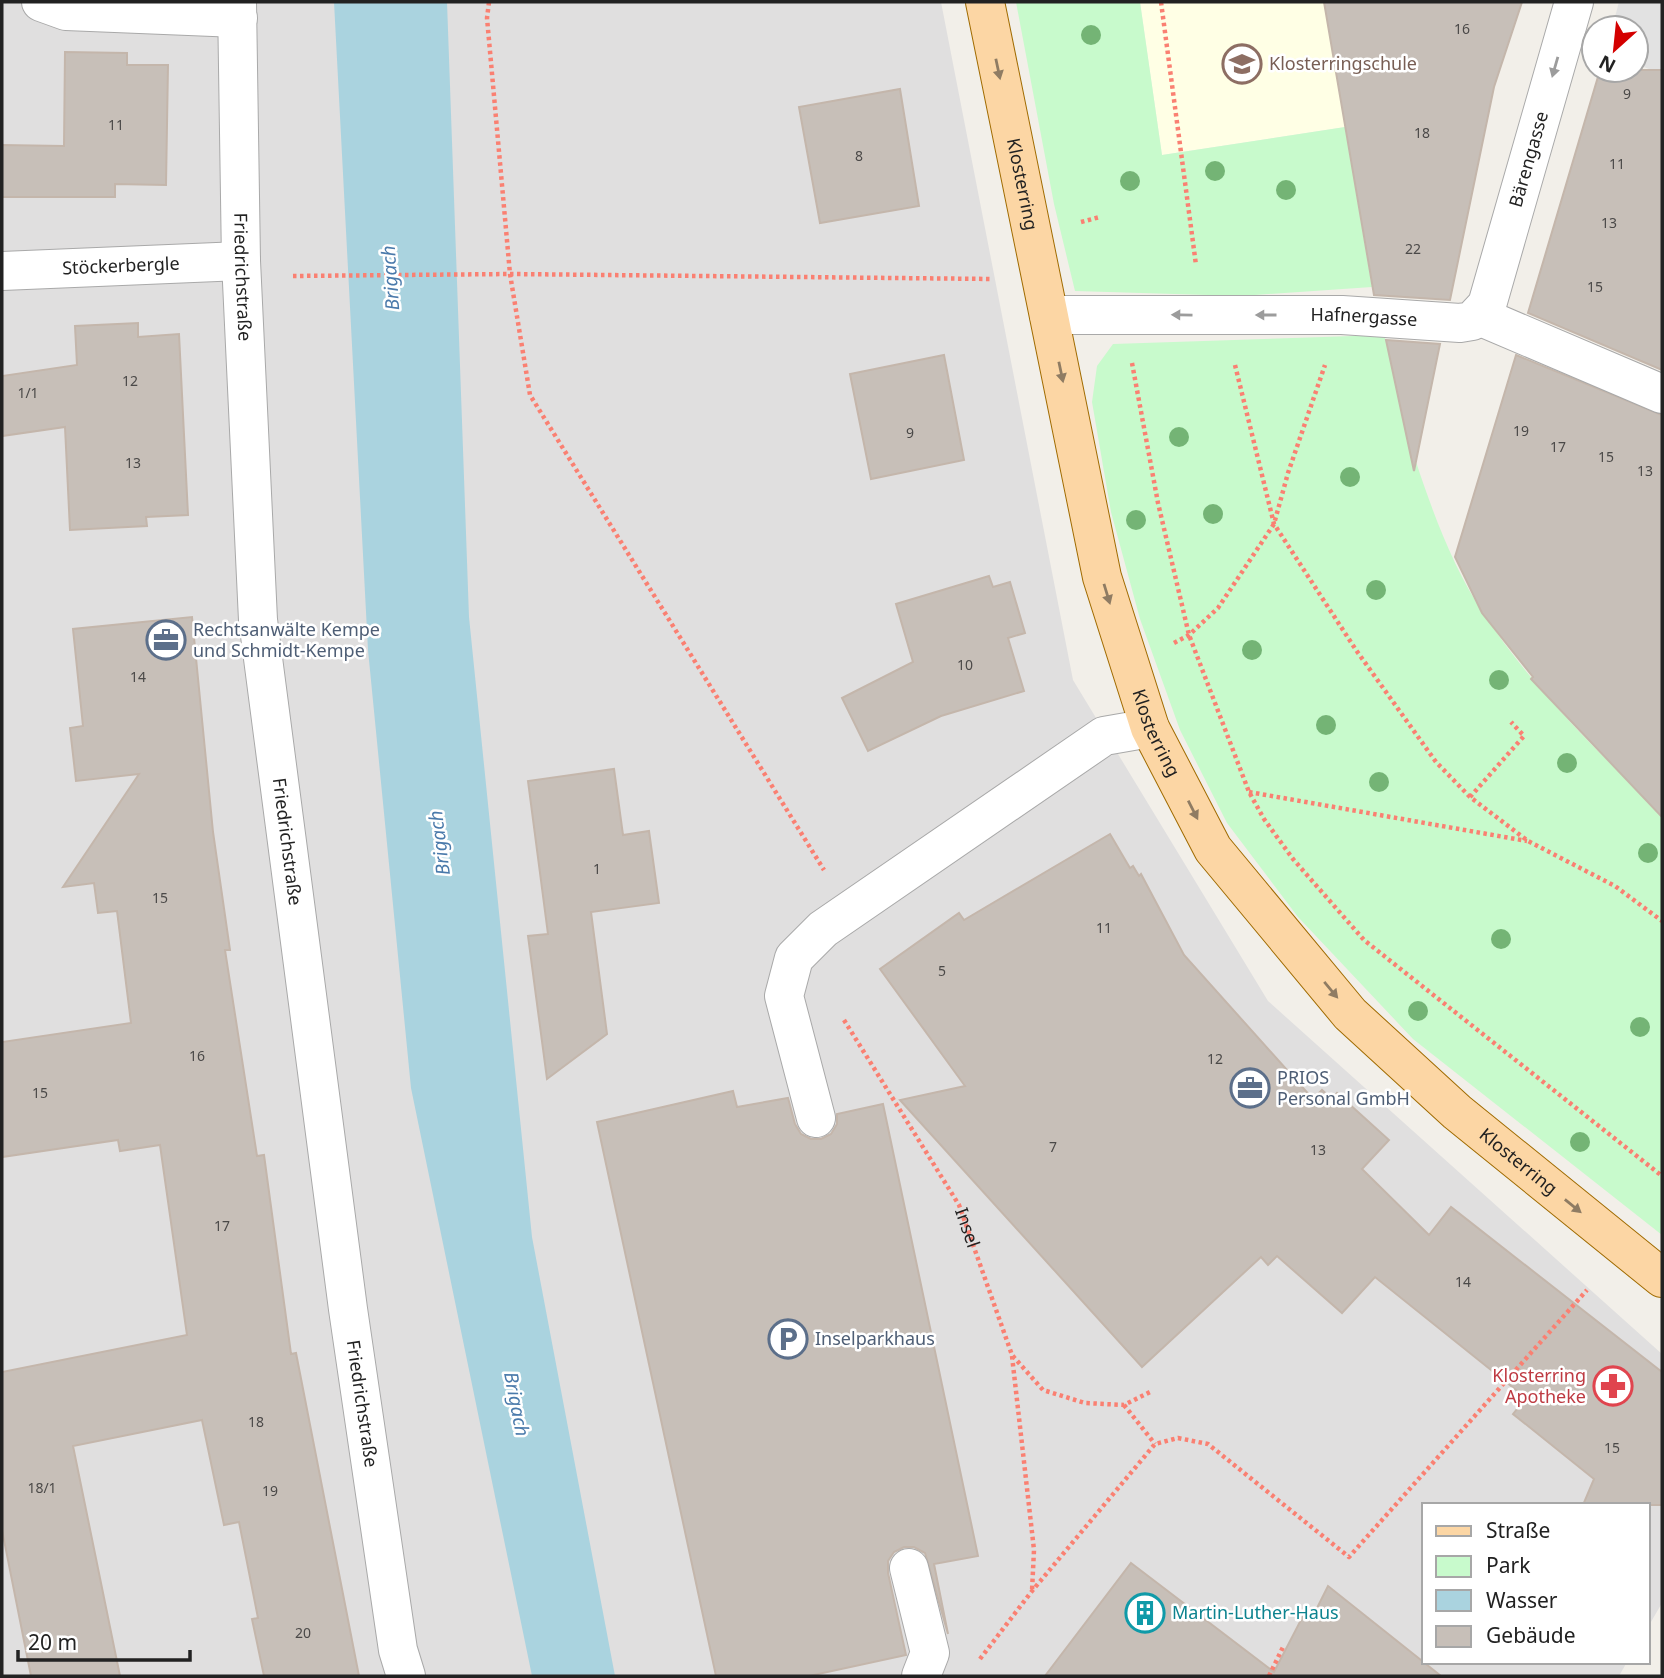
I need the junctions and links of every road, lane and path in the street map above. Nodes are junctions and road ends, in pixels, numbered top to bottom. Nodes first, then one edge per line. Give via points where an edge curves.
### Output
1 (41, 2) edge
2 (489, 2) edge
3 (985, 2) edge
4 (1161, 2) edge
5 (1574, 2) edge
6 (238, 10) edge
7 (241, 261) junction
8 (2, 271) edge
9 (510, 274) junction
10 (1197, 276) dead end
11 (293, 278) dead end
12 (1000, 279) dead end
13 (1049, 314) junction
14 (1342, 314) junction
15 (1479, 316) junction
16 (1233, 353) dead end
17 (1130, 356) dead end
18 (1662, 394) edge
19 (1274, 524) junction
20 (1189, 635) junction
21 (1171, 645) dead end
22 (1511, 722) dead end
23 (1150, 728) junction
24 (1249, 792) junction
25 (1470, 797) junction
26 (1528, 841) junction
27 (825, 872) dead end
28 (1662, 920) edge
29 (843, 1018) dead end
30 (816, 1118) dead end
31 (1662, 1176) edge
32 (1662, 1278) edge
33 (1587, 1290) dead end
34 (1012, 1355) junction
35 (1152, 1391) dead end
36 (1124, 1405) junction
37 (1155, 1444) junction
38 (909, 1568) dead end
39 (1032, 1591) junction
40 (1284, 1645) dead end
41 (975, 1666) dead end
42 (406, 1676) edge
43 (921, 1676) edge
44 (1269, 1676) edge

1 - 6 street via 66,11
2 - 9 path via 486,18
3 -> 13 main road, Klosterring
4 - 10 path
5 -> 15 street, Bärengasse via 1487,305
6 - 7 street, Friedrichstraße
7 - 8 street, Stöckerbergle
7 - 42 street, Friedrichstraße via 258,620 348,1309 398,1650
9 - 11 path
9 - 12 path
9 - 27 path via 530,395
14 -> 13 street, Hafnergasse
13 -> 23 main road, Klosterring via 1102,577
14 - 15 street, Hafnergasse via 1460,323
14 - 19 path
15 - 18 street
16 - 19 path
17 - 20 path
19 - 20 path via 1218,608
19 - 25 path via 1436,762
20 - 21 path
20 - 24 path
22 - 25 path via 1524,736
23 - 30 street via 1104,737 823,929 794,958 785,996
23 -> 32 main road, Klosterring via 1213,849 1350,1014 1457,1112
24 - 26 path
24 - 31 path via 1293,859 1364,940
25 - 26 path
26 - 28 path via 1615,886
29 - 34 path, Insel via 959,1205
33 - 37 path via 1349,1557 1208,1444 1178,1438
34 - 36 path, Insel via 1043,1390 1085,1403
34 - 39 path via 1034,1550
35 - 36 path, Insel
36 - 37 path
37 - 39 path
38 - 43 street via 930,1653
39 - 41 path
40 - 44 path

